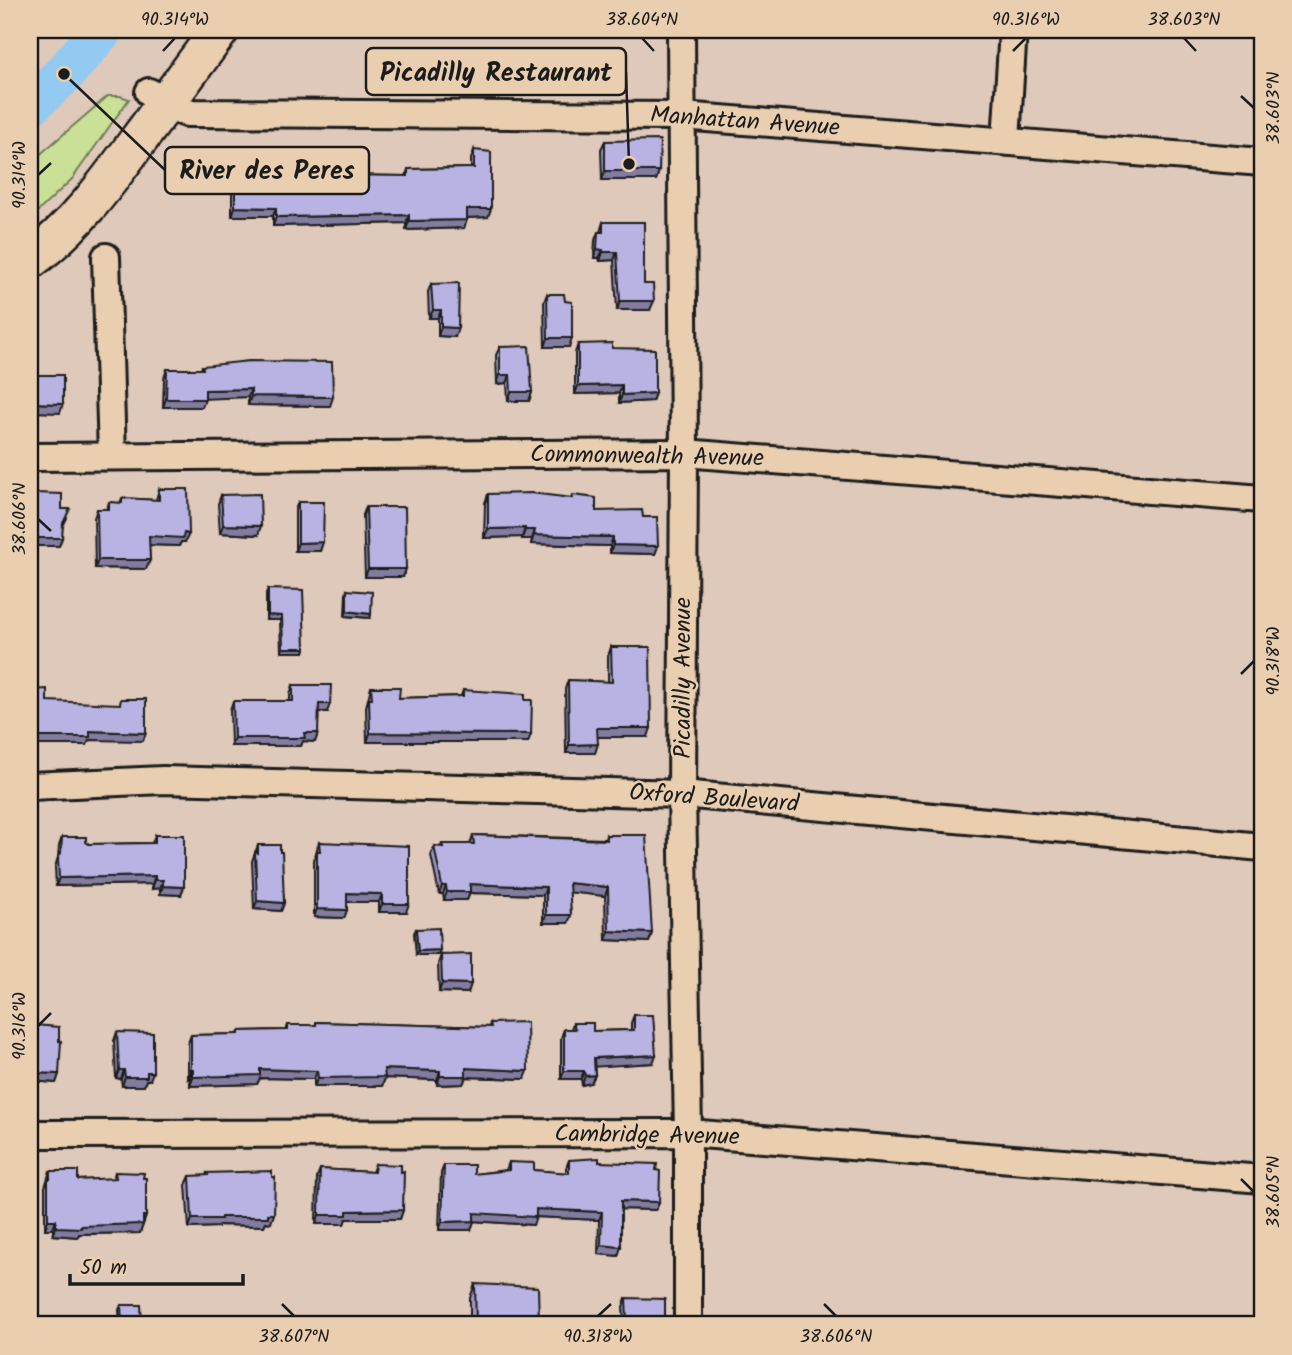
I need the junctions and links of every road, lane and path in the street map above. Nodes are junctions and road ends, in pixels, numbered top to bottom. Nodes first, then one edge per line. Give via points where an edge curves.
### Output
1 (194, 30) edge
2 (220, 30) edge
3 (681, 30) edge
4 (1013, 30) edge
5 (157, 98) junction
6 (682, 116) junction
7 (1006, 140) junction
8 (1262, 162) edge
9 (30, 235) edge
10 (106, 257) dead end
11 (30, 260) edge
12 (684, 453) junction
13 (112, 456) junction
14 (30, 457) edge
15 (1262, 499) edge
16 (30, 786) edge
17 (682, 794) junction
18 (1262, 846) edge
19 (688, 1133) junction
20 (30, 1134) edge
21 (1262, 1179) edge
22 (688, 1325) edge

1 - 5 main road
2 - 5 main road
3 - 6 street, Picadilly Avenue
4 - 7 street
5 - 6 street, Manhattan Avenue via 187,113
5 - 9 main road via 60,209
5 - 11 main road via 76,221
6 - 7 street, Manhattan Avenue
6 - 12 street, Picadilly Avenue
7 - 8 street, Manhattan Avenue
10 - 13 street
12 - 13 street, Commonwealth Avenue
12 - 15 street, Commonwealth Avenue
12 - 17 street, Picadilly Avenue
13 - 14 street, Commonwealth Avenue
16 - 17 street, Oxford Boulevard via 163,780
17 - 18 street, Oxford Boulevard
17 - 19 street, Picadilly Avenue
19 - 20 street, Cambridge Avenue
19 - 21 street, Cambridge Avenue
19 - 22 street, Picadilly Avenue

